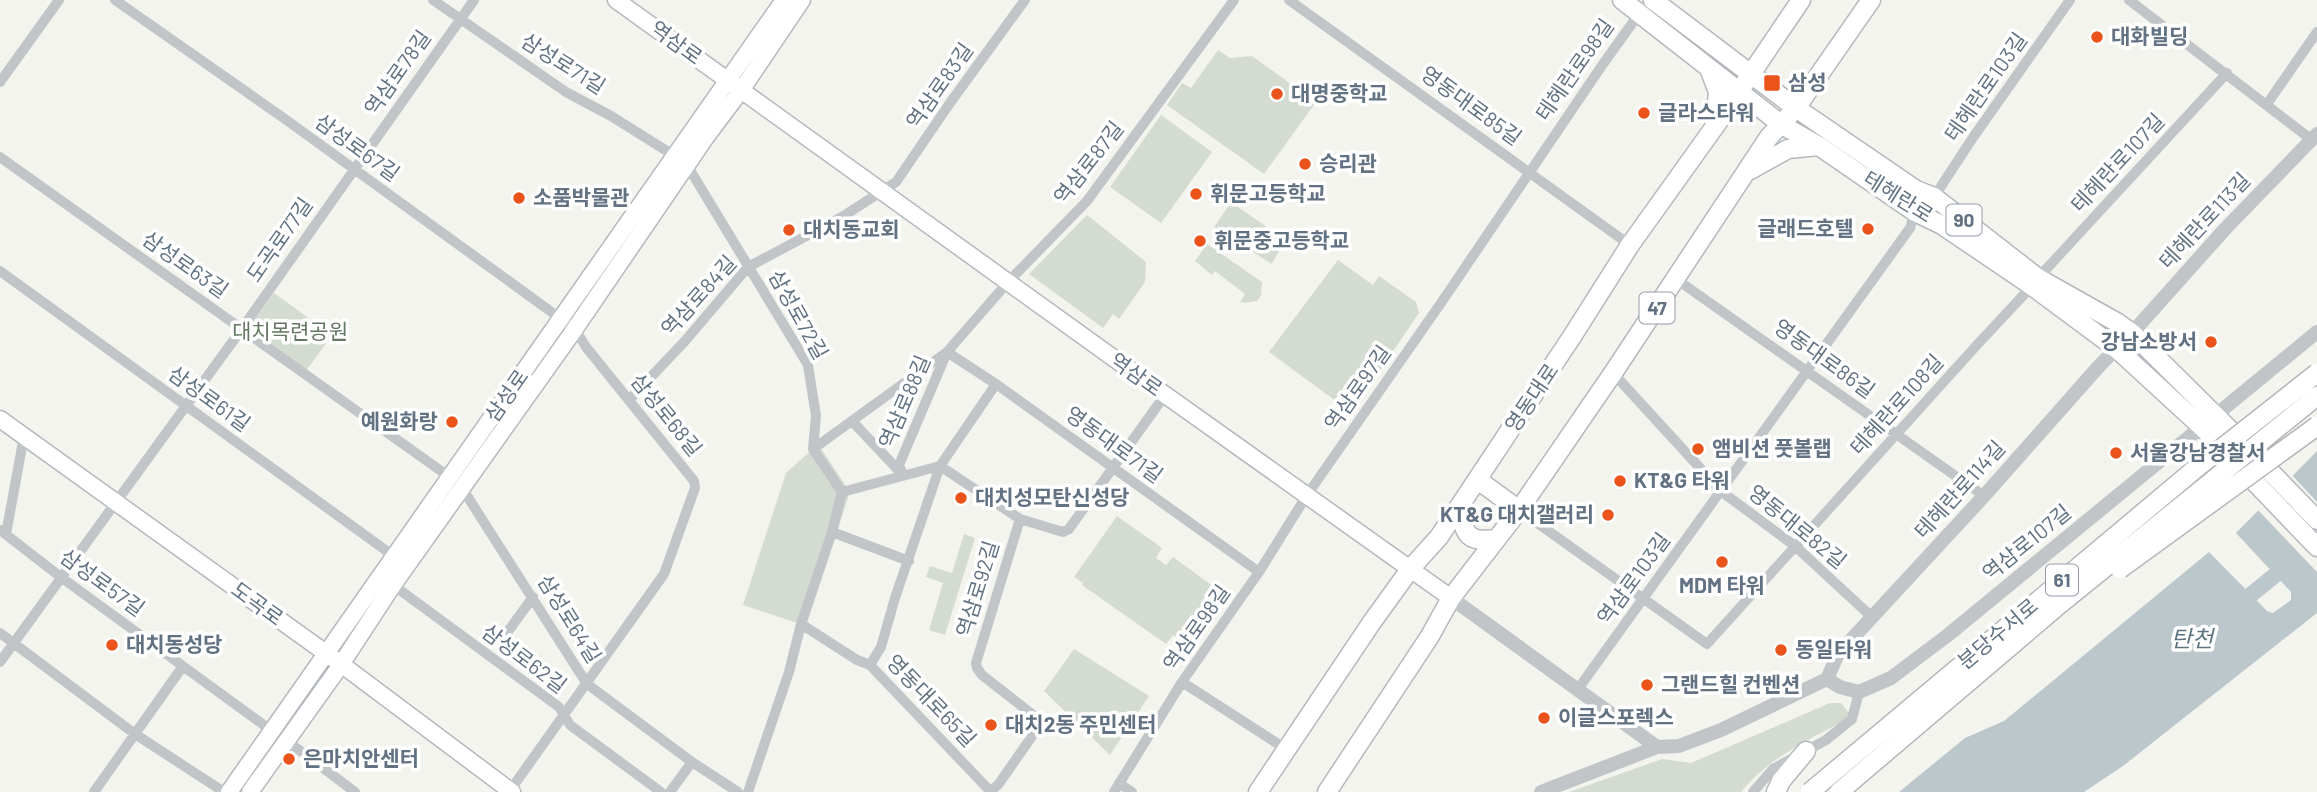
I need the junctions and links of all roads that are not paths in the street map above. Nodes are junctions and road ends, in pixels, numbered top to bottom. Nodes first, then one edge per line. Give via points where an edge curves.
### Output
1 (59, 0) edge
2 (115, 0) edge
3 (433, 0) edge
4 (474, 0) edge
5 (617, 0) edge
6 (784, 0) edge
7 (802, 0) edge
8 (1025, 0) edge
9 (1234, 0) edge
10 (1289, 0) edge
11 (1622, 0) edge
12 (1801, 0) edge
13 (1871, 0) edge
14 (2070, 0) edge
15 (2129, 0) edge
16 (1647, 5) edge
17 (460, 18) junction
18 (2317, 32) edge
19 (1707, 66) junction
20 (2227, 73) junction
21 (1750, 74) junction
22 (726, 79) junction
23 (0, 82) edge
24 (742, 89) junction
25 (1739, 90) junction
26 (2267, 104) junction
27 (1796, 108) junction
28 (1782, 125) junction
29 (1713, 129) junction
30 (2314, 137) edge
31 (1819, 146) junction
32 (0, 157) edge
33 (681, 161) junction
34 (353, 169) junction
35 (1529, 171) junction
36 (1747, 172) junction
37 (883, 191) junction
38 (1934, 197) junction
39 (1915, 212) junction
40 (1630, 244) junction
41 (748, 267) junction
42 (0, 271) edge
43 (1676, 279) junction
44 (1008, 282) junction
45 (2035, 282) junction
46 (1441, 303) joint
47 (568, 324) junction
48 (241, 330) junction
49 (2317, 332) edge
50 (2132, 334) junction
51 (2117, 349) junction
52 (947, 352) junction
53 (1808, 370) junction
54 (1613, 373) junction
55 (2317, 373) edge
56 (996, 384) junction
57 (1165, 395) junction
58 (2317, 396) edge
59 (629, 400) junction
60 (185, 405) junction
61 (2317, 414) edge
62 (0, 419) edge
63 (852, 421) junction
64 (2208, 421) junction
65 (2317, 426) edge
66 (24, 436) junction
67 (1896, 436) junction
68 (813, 449) junction
69 (940, 466) junction
70 (1112, 468) junction
71 (903, 475) junction
72 (1478, 480) junction
73 (456, 483) junction
74 (842, 492) junction
75 (1722, 492) junction
76 (1307, 495) junction
77 (1984, 496) junction
78 (115, 503) junction
79 (1460, 505) junction
80 (1519, 510) junction
81 (2170, 513) junction
82 (1020, 519) junction
83 (2317, 520) edge
84 (3, 532) edge
85 (832, 533) junction
86 (1496, 539) junction
87 (1795, 546) junction
88 (2317, 547) edge
89 (395, 557) junction
90 (908, 561) junction
91 (1411, 568) junction
92 (1259, 572) junction
93 (62, 578) junction
94 (393, 585) junction
95 (533, 597) junction
96 (1451, 598) junction
97 (1643, 598) junction
98 (2060, 604) junction
99 (1873, 618) junction
100 (801, 624) junction
101 (0, 633) edge
102 (500, 641) dead end
103 (13, 643) junction
104 (326, 654) junction
105 (0, 662) edge
106 (341, 664) junction
107 (870, 665) junction
108 (183, 666) junction
109 (1827, 679) junction
110 (1182, 682) junction
111 (587, 684) junction
112 (1578, 689) junction
113 (1859, 692) junction
114 (564, 716) junction
115 (1634, 729) junction
116 (272, 731) junction
117 (135, 734) junction
118 (287, 741) junction
119 (1657, 747) junction
120 (1286, 749) junction
121 (1806, 751) junction
122 (1624, 761) junction
123 (692, 762) junction
124 (1117, 788) edge
125 (990, 791) edge
126 (1330, 791) edge
127 (94, 792) edge
128 (224, 792) edge
129 (229, 792) edge
130 (250, 792) edge
131 (355, 792) edge
132 (510, 792) edge
133 (661, 792) edge
134 (670, 792) edge
135 (738, 792) edge
136 (748, 792) edge
137 (1132, 792) edge
138 (1258, 792) edge
139 (1541, 792) edge
140 (1753, 792) edge
141 (1776, 792) edge
142 (1810, 792) edge
143 (1839, 792) edge

1 - 23 street
2 - 34 street, 삼성로67길
3 - 17 street, 삼성로71길
4 - 17 street, 역삼로78길
5 - 22 main road, 역삼로
6 - 22 main road, 삼성로
7 - 24 main road, 삼성로
8 - 37 street, 역삼로83길 via 896,182
9 - 44 street, 역삼로87길 via 1087,201
10 - 35 street, 영동대로85길
11 - 16 main road, 테헤란로 / 90
12 - 21 main road, 영동대로
13 - 27 main road, 47
14 - 38 street, 테헤란로103길
15 - 20 street
16 - 19 main road, 테헤란로 / 90
16 - 21 main road, 테헤란로 / 90
16 - 35 street, 테헤란로98길
17 - 33 street, 삼성로71길 via 566,92
17 - 34 street, 역삼로78길
18 - 26 street
19 - 25 main road, 테헤란로 / 90
19 - 29 main road via 1718,93
20 - 26 street
20 - 45 street, 테헤란로107길
21 - 25 main road, 영동대로
21 - 27 main road, 테헤란로 / 90
22 - 24 main road, 역삼로
22 - 33 main road, 삼성로
24 - 33 main road, 삼성로
24 - 37 main road, 역삼로
25 - 28 main road, 테헤란로 / 90
25 - 29 main road, 영동대로
26 - 30 street
27 - 28 main road, 47
27 - 38 main road, 테헤란로 / 90 via 1916,190
28 - 31 main road, 테헤란로 / 90
28 - 36 main road, 47
29 - 40 main road, 영동대로
30 - 50 street, 테헤란로113길
31 - 36 main road via 1788,149
31 - 39 main road, 테헤란로 / 90
32 - 48 street, 삼성로63길
33 - 41 street, 삼성로72길
33 - 47 main road, 삼성로
34 - 47 street, 삼성로67길
34 - 48 street, 도곡로77길
35 - 40 street, 영동대로85길
35 - 46 street, 테헤란로98길
36 - 43 main road, 47
37 - 41 street, 역삼로84길
37 - 44 main road, 역삼로
38 - 45 main road, 테헤란로 / 90
39 - 45 main road, 테헤란로 / 90
39 - 53 street, 역삼로103길 via 1910,228
40 - 72 main road, 영동대로
41 - 59 street, 역삼로84길
41 - 68 street, 삼성로72길 via 808,365 816,416
42 - 60 street, 삼성로61길
43 - 53 street, 영동대로86길
43 - 54 main road, 47
44 - 52 street, 역삼로88길
44 - 57 main road, 역삼로
45 - 50 main road, 테헤란로 / 90
45 - 51 main road, 테헤란로 / 90
45 - 67 street, 테헤란로108길
46 - 76 street, 역삼로97길
47 - 59 street, 삼성로68길
47 - 73 main road, 삼성로
48 - 60 street, 도곡로77길
48 - 73 street, 삼성로63길
49 - 64 street, 역삼로107길
50 - 51 street, 테헤란로114길
50 - 64 main road, 테헤란로 / 90
51 - 64 main road, 테헤란로 / 90
51 - 77 street, 테헤란로114길
52 - 56 street, 영동대로71길
52 - 63 street, 역삼로88길
52 - 71 street, 역삼로88길 via 899,465
53 - 67 street, 영동대로86길
53 - 75 street, 역삼로103길
54 - 75 street, 영동대로82길
54 - 80 main road, 47
55 - 142 main road, 분당수서로 / 61, bridge via 2194,470
56 - 69 street
56 - 70 street, 영동대로71길
57 - 70 street, 역삼로92길
57 - 76 main road, 역삼로
58 - 81 main road, 분당수서로 / 61, bridge
59 - 111 street, 삼성로68길 via 695,488 664,573
60 - 78 street, 도곡로77길
60 - 89 street, 삼성로61길
61 - 81 main road, bridge
62 - 66 main road, 도곡로
63 - 68 street, 역삼로88길
63 - 71 street, 역삼로88길
64 - 83 main road, 90, bridge via 2232,432
64 - 88 main road, 90, bridge via 2217,443
64 - 113 street, 역삼로107길 via 1948,635 1891,678
65 - 98 main road, bridge via 2104,581
66 - 78 main road, 도곡로
66 - 84 street
67 - 77 street, 영동대로86길
67 - 87 street, 테헤란로108길
68 - 74 street
69 - 71 street
69 - 82 street, 역삼로92길
69 - 90 street
70 - 82 street, 역삼로92길 via 1063,533
70 - 92 street, 영동대로71길
71 - 74 street
72 - 79 main road, 영동대로
72 - 80 main road
73 - 89 main road, 삼성로
73 - 94 main road, 삼성로
73 - 95 street, 삼성로64길
74 - 85 street
75 - 87 street, 영동대로82길
75 - 97 street, 역삼로103길
76 - 91 main road, 역삼로
76 - 92 street, 역삼로98길
77 - 99 street, 테헤란로114길
78 - 93 street, 도곡로77길
78 - 104 main road, 도곡로
79 - 86 main road via 1468,535 1480,541
79 - 91 main road, 영동대로
80 - 86 main road, 47
80 - 97 street
81 - 98 main road, 분당수서로 / 61, bridge
82 - 125 street, 역삼로92길 via 976,663 982,675 1042,722
84 - 93 street, 삼성로57길
85 - 90 street
85 - 100 street
86 - 96 main road, 47
87 - 97 street, 테헤란로108길 via 1707,644
87 - 99 street, 영동대로82길
89 - 104 main road, 삼성로
90 - 107 street via 881,647
91 - 96 main road, 역삼로
91 - 120 main road, 영동대로
92 - 110 street, 역삼로98길
93 - 103 street, 도곡로77길
93 - 108 street, 삼성로57길
94 - 106 main road, 삼성로
94 - 114 street, 삼성로62길 via 559,707
95 - 102 street
95 - 111 street, 삼성로64길
96 - 112 street, 역삼로
96 - 126 main road, 47
97 - 112 street, 역삼로103길
98 - 143 main road, 분당수서로 / 61, bridge
99 - 109 street, 테헤란로114길 via 1838,654
100 - 107 street, 영동대로65길
100 - 136 street
101 - 103 street
103 - 105 street, 도곡로77길
103 - 117 street
104 - 106 main road, 도곡로
104 - 116 main road, 삼성로
106 - 118 main road, 삼성로
106 - 132 main road, 도곡로
107 - 125 street, 영동대로65길
108 - 116 street, 삼성로57길
108 - 117 street
109 - 113 street
109 - 119 street via 1721,730 1679,746
110 - 120 street
110 - 124 street, 역삼로98길
111 - 114 street
111 - 123 street, 삼성로64길
112 - 115 street, 역삼로
113 - 121 street via 1852,719
114 - 132 street
114 - 133 street, 삼성로62길
115 - 119 street, 역삼로
115 - 122 street
116 - 129 main road, 삼성로
117 - 127 street
117 - 128 street
118 - 130 main road, 삼성로
118 - 131 street
119 - 122 street
120 - 138 main road, 영동대로
121 - 140 street via 1773,769
121 - 141 main road
122 - 139 street
123 - 134 street
123 - 135 street, 삼성로64길
124 - 137 street

